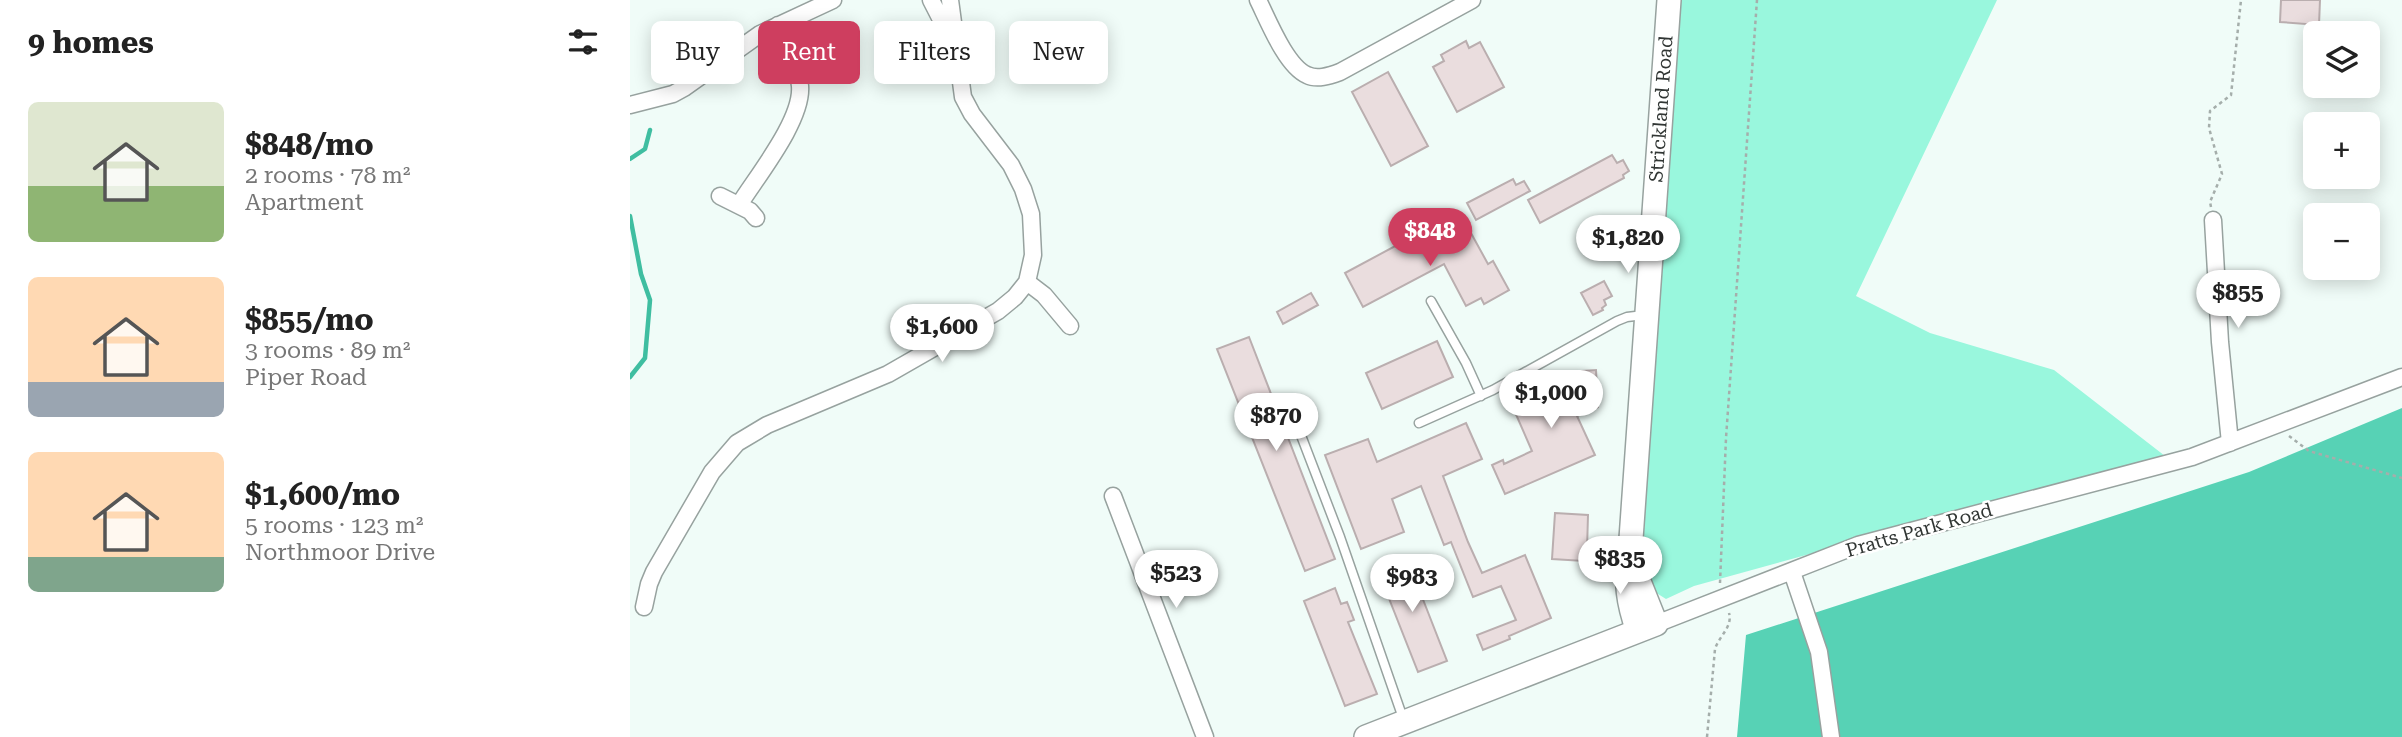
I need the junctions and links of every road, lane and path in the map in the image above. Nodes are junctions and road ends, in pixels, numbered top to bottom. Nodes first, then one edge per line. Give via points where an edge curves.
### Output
1 (833, 0) edge
2 (931, 0) edge
3 (950, 0) edge
4 (1258, 0) edge
5 (1472, 0) edge
6 (1669, 0) edge
7 (1757, 0) edge
8 (2241, 0) edge
9 (787, 21) edge
10 (942, 21) edge
11 (954, 21) edge
12 (758, 36) edge
13 (799, 84) edge
14 (961, 84) edge
15 (630, 105) edge
16 (720, 196) dead end
17 (739, 205) junction
18 (756, 218) dead end
19 (2213, 220) joint
20 (1027, 282) junction
21 (1431, 301) dead end
22 (1647, 315) junction
23 (1070, 326) dead end
24 (2402, 377) edge
25 (1481, 396) junction
26 (1419, 423) dead end
27 (2281, 423) junction
28 (1297, 425) dead end
29 (2230, 443) junction
30 (2402, 478) edge
31 (1113, 496) dead end
32 (1792, 572) junction
33 (1720, 577) dead end
34 (1724, 598) junction
35 (644, 607) dead end
36 (1647, 628) junction
37 (1404, 722) junction
38 (1205, 737) edge
39 (1366, 737) edge
40 (1707, 737) edge
41 (1830, 737) edge

1 - 9 street
2 - 10 street
3 - 11 street
4 - 5 street via 1286,52 1306,75 1314,77 1329,76
6 - 22 street, Strickland Road
7 - 33 path
8 - 19 path via 2231,95 2210,111 2209,128 2222,173 2210,202
12 - 15 street via 673,94
13 - 17 street via 800,98 791,124
14 - 20 street via 972,114 1012,166 1027,202 1034,240
16 - 17 street
17 - 18 street
19 - 29 street
20 - 23 street
20 - 35 street via 998,311 888,374 767,425 737,443 712,471 654,572
21 - 25 lane
22 - 25 lane via 1617,321
22 - 36 street, Strickland Road via 1630,552
24 - 27 street, Pratts Park Road
25 - 26 lane
27 - 29 street, Pratts Park Road
27 - 30 path via 2289,436 2309,451
28 - 37 lane
29 - 32 street, Pratts Park Road via 1858,545
31 - 38 street
32 - 34 street, Pratts Park Road
32 - 41 street via 1819,652
34 - 36 street, Pratts Park Road
34 - 40 path via 1731,619 1717,642
36 - 37 street, Pratts Park Road
37 - 39 street, Pratts Park Road

